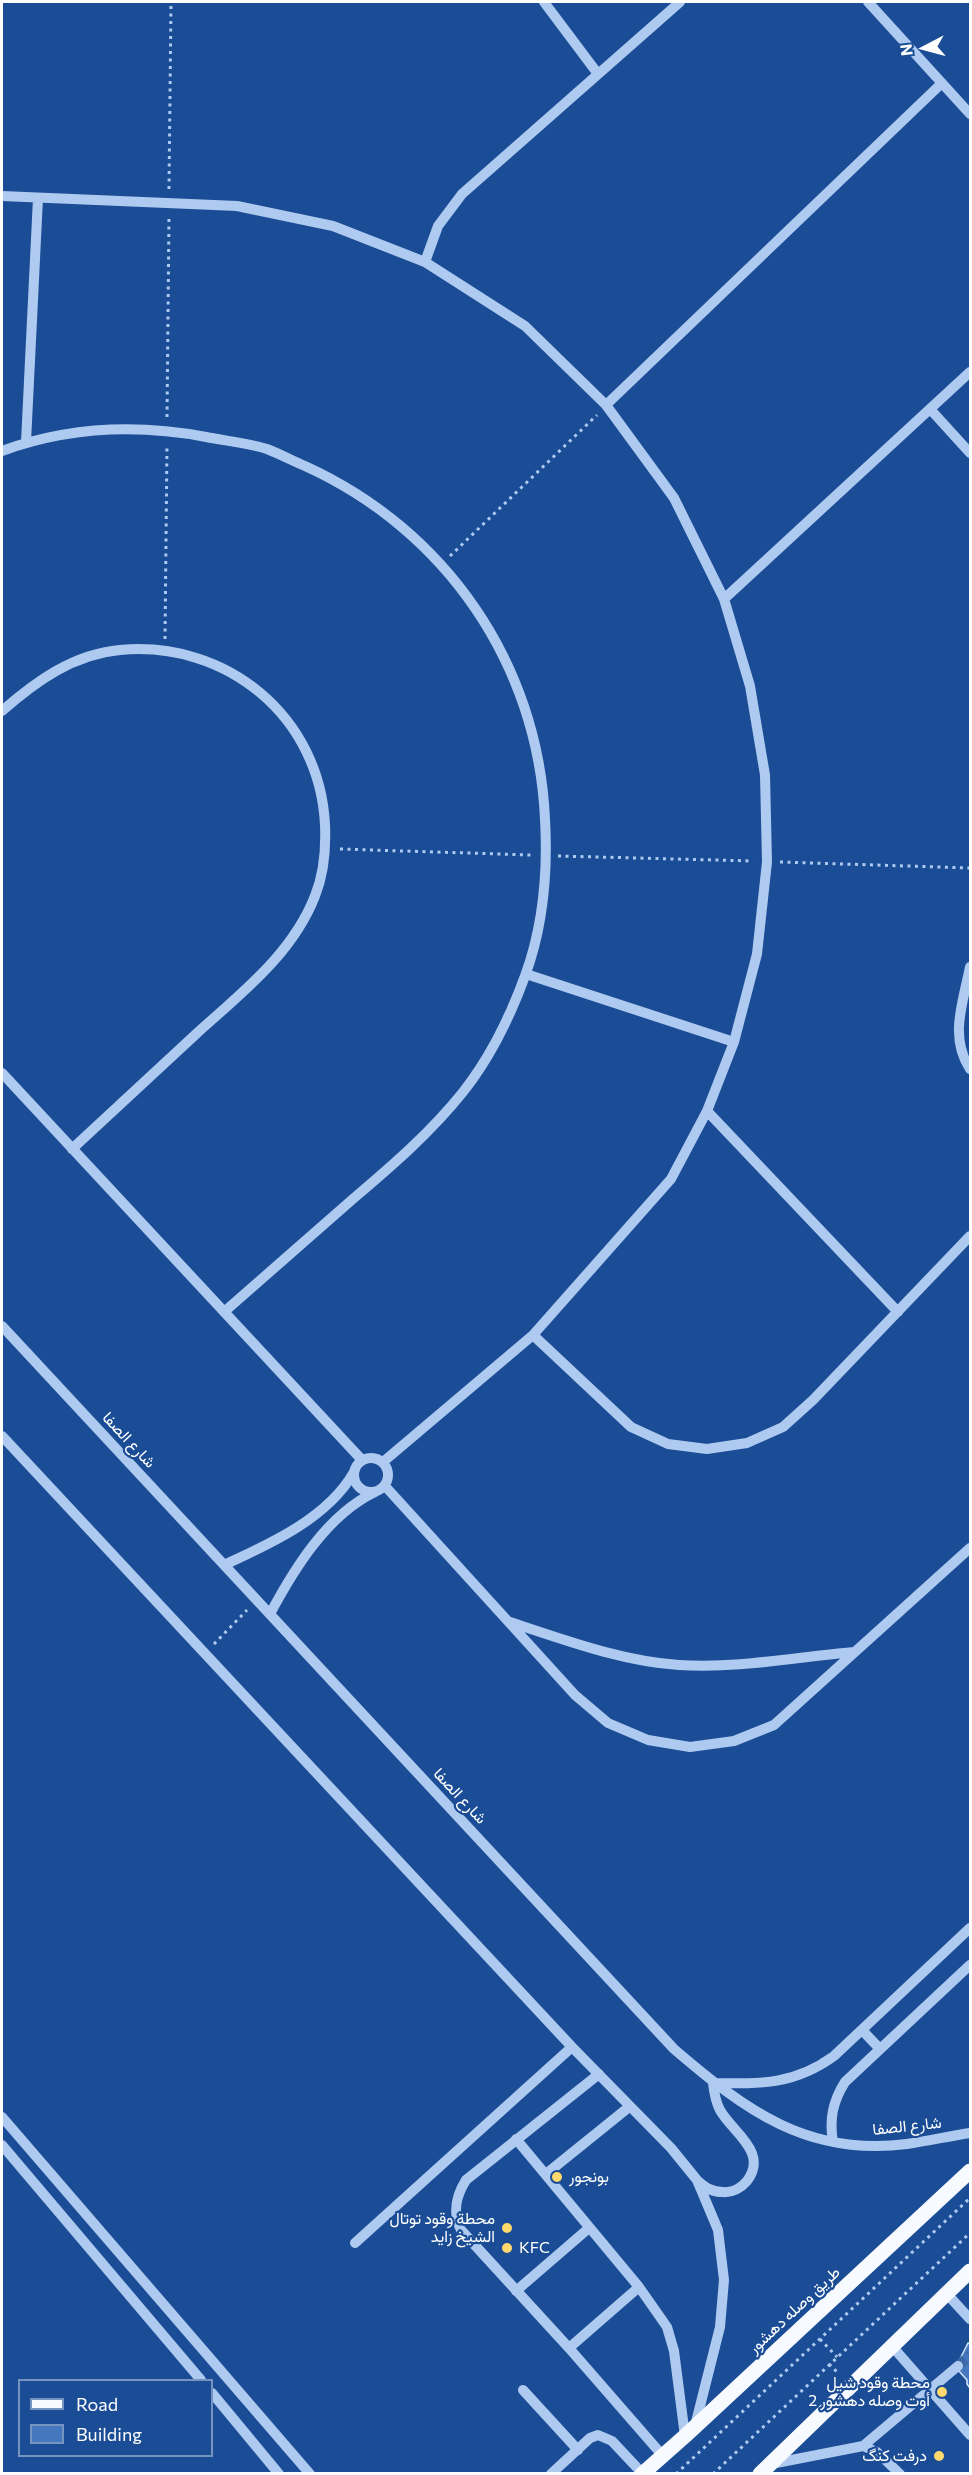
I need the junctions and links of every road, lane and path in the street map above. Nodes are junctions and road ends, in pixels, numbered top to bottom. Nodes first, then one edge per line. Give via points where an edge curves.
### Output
1 (171, 2) edge
2 (544, 2) edge
3 (680, 2) edge
4 (868, 2) edge
5 (598, 75) junction
6 (942, 83) junction
7 (970, 114) edge
8 (2, 196) edge
9 (38, 198) junction
10 (169, 203) junction
11 (425, 262) junction
12 (970, 372) edge
13 (606, 405) junction
14 (930, 409) junction
15 (167, 430) junction
16 (26, 442) junction
17 (2, 451) edge
18 (970, 453) edge
19 (442, 564) junction
20 (724, 599) junction
21 (165, 650) junction
22 (2, 711) edge
23 (326, 849) junction
24 (547, 856) junction
25 (767, 862) junction
26 (970, 868) edge
27 (970, 967) edge
28 (526, 974) junction
29 (734, 1042) junction
30 (970, 1069) edge
31 (2, 1073) edge
32 (706, 1111) junction
33 (72, 1149) junction
34 (970, 1236) edge
35 (224, 1312) junction
36 (898, 1312) junction
37 (2, 1326) edge
38 (533, 1335) junction
39 (2, 1436) edge
40 (362, 1460) junction
41 (383, 1462) junction
42 (354, 1472) junction
43 (380, 1489) junction
44 (970, 1548) edge
45 (224, 1565) junction
46 (257, 1600) junction
47 (270, 1614) junction
48 (508, 1622) junction
49 (854, 1652) junction
50 (204, 1653) junction
51 (970, 1928) edge
52 (970, 1965) edge
53 (862, 2030) junction
54 (572, 2047) junction
55 (879, 2048) junction
56 (598, 2074) junction
57 (713, 2083) junction
58 (629, 2107) junction
59 (2, 2117) edge
60 (970, 2133) edge
61 (516, 2139) junction
62 (833, 2142) junction
63 (2, 2145) edge
64 (970, 2171) edge
65 (546, 2174) junction
66 (697, 2180) junction
67 (970, 2198) edge
68 (78, 2205) junction
69 (63, 2218) junction
70 (590, 2228) junction
71 (970, 2233) edge
72 (355, 2243) dead end
73 (970, 2271) edge
74 (639, 2287) junction
75 (516, 2291) junction
76 (947, 2294) junction
77 (970, 2319) edge
78 (194, 2339) junction
79 (820, 2339) junction
80 (891, 2346) junction
81 (569, 2348) junction
82 (178, 2354) junction
83 (837, 2357) junction
84 (958, 2366) tunnel mouth
85 (200, 2379) edge
86 (229, 2380) junction
87 (930, 2389) junction
88 (523, 2390) dead end
89 (213, 2393) edge
90 (213, 2395) edge
91 (967, 2422) edge
92 (690, 2431) junction
93 (970, 2434) edge
94 (863, 2446) junction
95 (578, 2450) junction
96 (663, 2456) junction
97 (765, 2469) edge
98 (279, 2474) edge
99 (310, 2474) edge
100 (551, 2474) edge
101 (642, 2474) edge
102 (676, 2474) edge
103 (713, 2474) edge
104 (900, 2474) edge

1 - 10 path
2 - 5 street
3 - 5 street
4 - 6 street
5 - 11 street via 462,194 438,226
6 - 7 street
6 - 13 street
8 - 9 street
9 - 10 street
9 - 16 street
10 - 11 street via 237,206 333,226
10 - 15 path
11 - 13 street via 525,326
12 - 14 street
13 - 19 path
13 - 20 street via 674,498
14 - 18 street
14 - 20 street
15 - 16 street via 106,428
15 - 19 street via 266,449 340,482 406,528
15 - 21 path
16 - 17 street
19 - 24 street via 480,615 511,670 534,740 544,792
20 - 25 street via 750,686 765,775
21 - 22 street via 118,650 73,662 32,684
21 - 23 street via 211,661 252,684 285,717 310,757 324,802
23 - 24 path
23 - 33 street via 316,895 295,937 264,972
24 - 25 path
24 - 28 street via 540,915
25 - 26 path
25 - 29 street via 757,954
27 - 30 street via 958,1041
28 - 29 street
28 - 35 street via 500,1035 465,1090 421,1140
29 - 32 street
31 - 33 street
32 - 36 street
32 - 38 street via 671,1179
33 - 35 street
34 - 36 street
35 - 40 street
36 - 38 street via 783,1427 747,1443 707,1449 668,1444 631,1427
37 - 45 street, شارع الصفا
38 - 41 street
39 - 50 street
40 - 41 street via 372,1457
40 - 42 street
41 - 43 street via 388,1471
42 - 43 street via 359,1487 369,1492
42 - 45 street via 339,1492 287,1535
43 - 47 street via 354,1504 313,1545
43 - 48 street
44 - 49 street
45 - 46 street, شارع الصفا
46 - 47 street, شارع الصفا
46 - 50 path
47 - 57 street, شارع الصفا via 674,2049
48 - 49 street via 612,1654 680,1665 748,1664
48 - 49 street via 575,1695 608,1723 648,1740 690,1747 734,1742 774,1725
50 - 54 street
51 - 53 street
52 - 55 street
53 - 55 street
53 - 57 street via 834,2056 798,2076 758,2084
54 - 56 street
54 - 72 street
55 - 62 street via 853,2072 838,2093 831,2117
56 - 58 street
56 - 61 street
57 - 62 street, شارع الصفا via 771,2121
57 - 66 street via 720,2111 747,2142 754,2163 752,2174 737,2190 715,2192
58 - 65 street
58 - 66 street
59 - 68 street
60 - 62 street, شارع الصفا via 906,2144 869,2146
61 - 65 street
61 - 75 street via 466,2180 456,2206 461,2230
63 - 69 street
64 - 92 main road, طريق وصله دهشور
65 - 70 street
66 - 92 street via 718,2230 724,2280 720,2326
67 - 79 path
68 - 69 street
68 - 78 street
69 - 82 street
70 - 74 street
70 - 75 street
71 - 83 path
73 - 76 main road
74 - 81 street
74 - 92 street via 667,2327
75 - 81 street
76 - 77 street
76 - 80 main road
78 - 82 street
78 - 86 street
79 - 83 path
79 - 102 path
80 - 87 street
80 - 97 main road
81 - 96 street
82 - 85 street
83 - 103 path
84 - 87 street
86 - 89 street
86 - 99 street
87 - 91 street
87 - 94 street
88 - 95 street
90 - 98 street
91 - 93 street
92 - 96 main road, طريق وصله دهشور
94 - 97 street
94 - 104 street via 877,2452
95 - 100 street
95 - 101 street via 594,2436 608,2437
96 - 101 main road, طريق وصله دهشور

